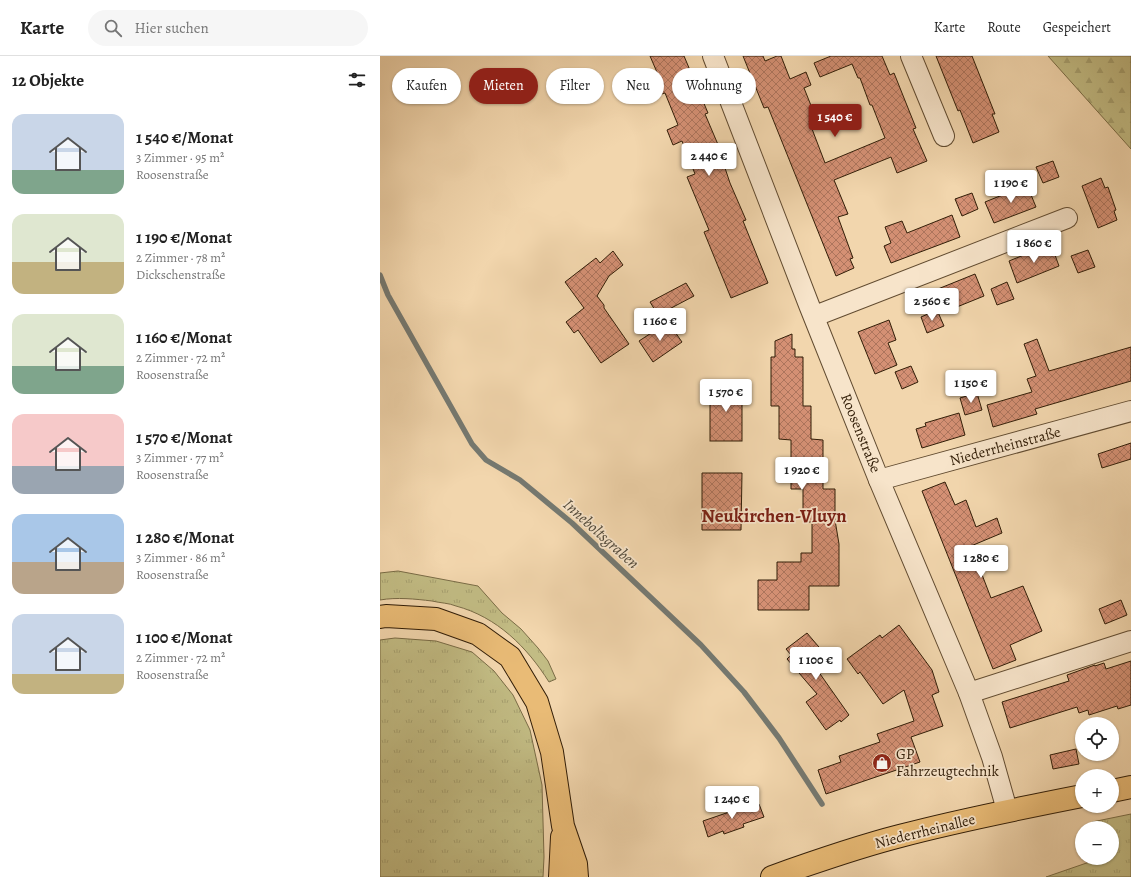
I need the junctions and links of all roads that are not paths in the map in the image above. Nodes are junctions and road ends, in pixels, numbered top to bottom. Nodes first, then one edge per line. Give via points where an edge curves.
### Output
1 (713, 56) edge
2 (911, 56) edge
3 (944, 136) dead end
4 (1067, 218) dead end
5 (814, 316) junction
6 (1131, 411) edge
7 (879, 480) junction
8 (380, 618) edge
9 (1131, 641) edge
10 (969, 693) junction
11 (1131, 787) edge
12 (1119, 790) edge
13 (1075, 797) edge
14 (1008, 810) junction
15 (574, 874) edge
16 (772, 877) edge

1 - 5 street, Roosenstraße
2 - 3 street
4 - 5 street
5 - 7 street, Roosenstraße
6 - 7 street, Niederrheinstraße
7 - 10 street, Roosenstraße
8 - 15 main road via 386,616 436,619 478,634 510,656 537,702 552,752 563,826
9 - 10 street
10 - 14 street, Roosenstraße
11 - 12 main road
13 - 14 main road, Niederrheinallee
14 - 16 main road, Niederrheinallee via 899,836

